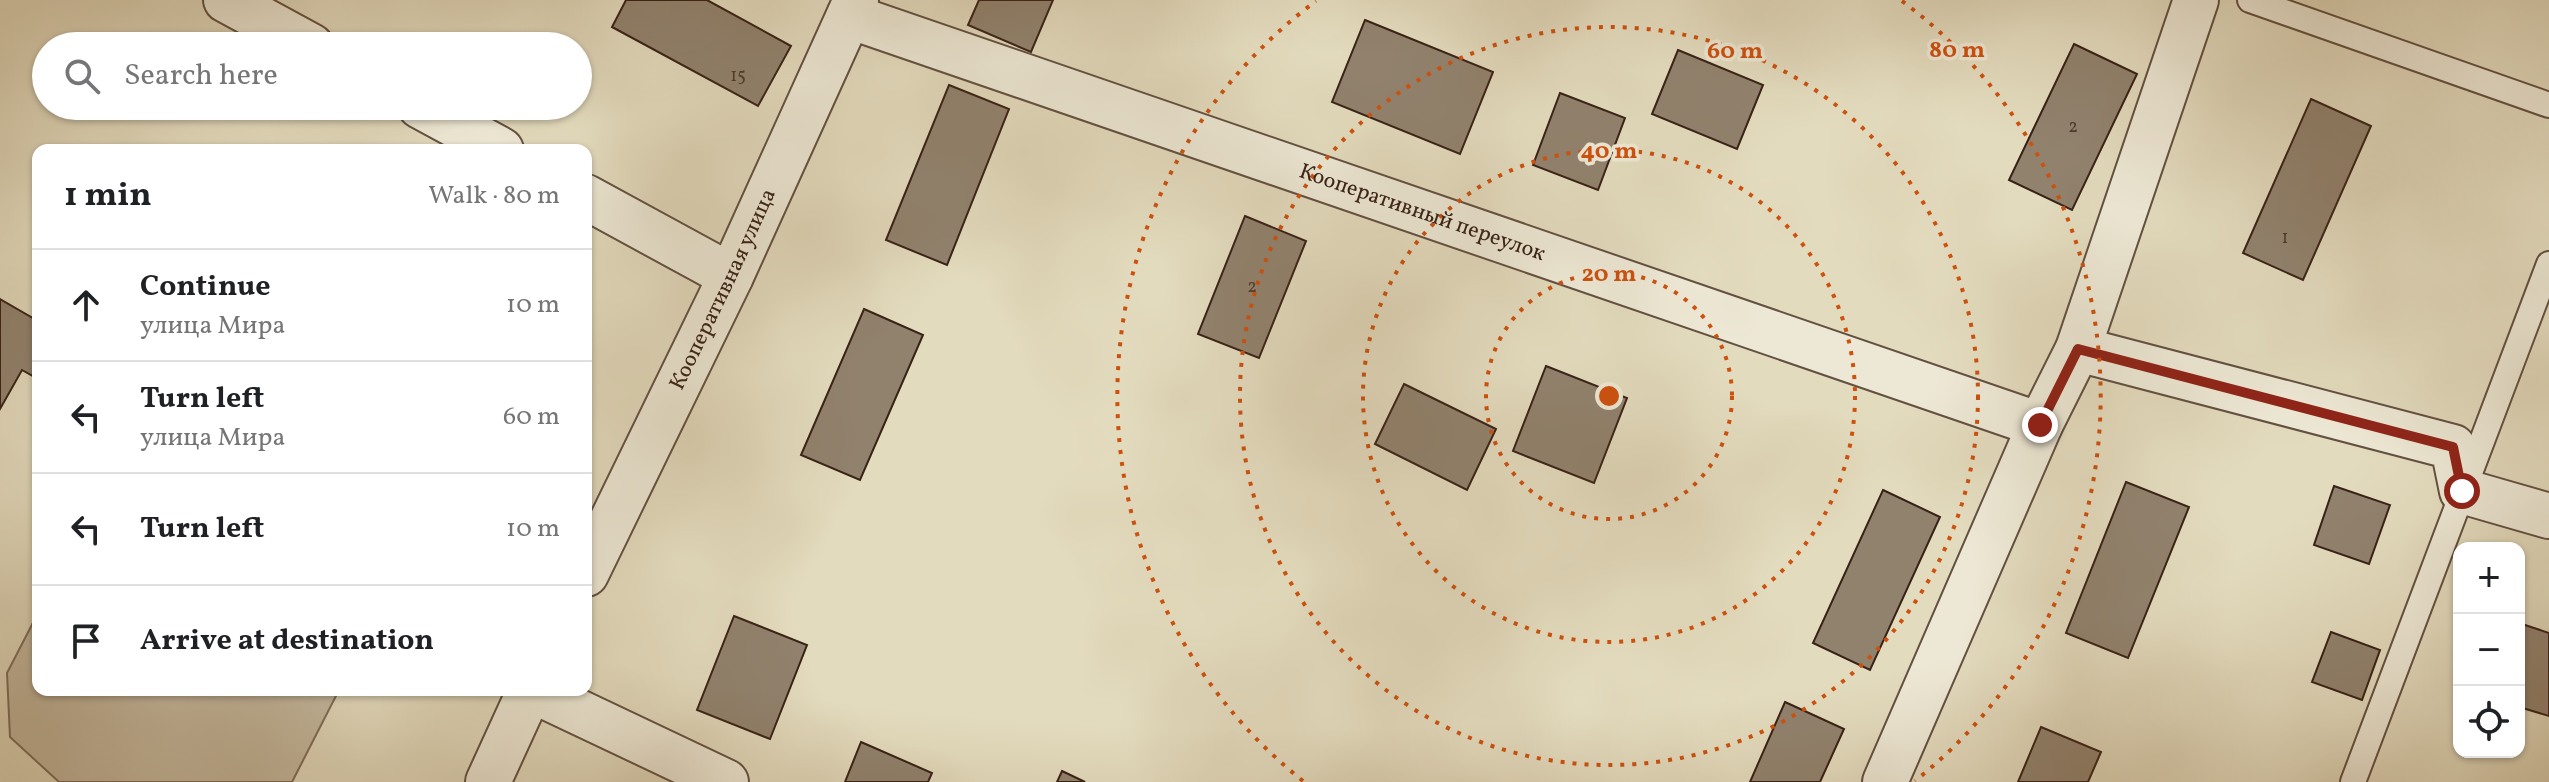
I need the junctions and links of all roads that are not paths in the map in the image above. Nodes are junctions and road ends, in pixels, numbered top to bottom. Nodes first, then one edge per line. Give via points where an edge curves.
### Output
1 (226, 0) edge
2 (2196, 0) edge
3 (2250, 0) edge
4 (852, 8) edge
5 (285, 32) edge
6 (2549, 105) edge
7 (446, 120) edge
8 (490, 144) edge
9 (592, 200) edge
10 (2549, 264) edge
11 (731, 276) junction
12 (2078, 349) junction
13 (2040, 425) junction
14 (2462, 491) junction
15 (2549, 516) edge
16 (592, 562) edge
17 (528, 696) edge
18 (544, 696) edge
19 (488, 782) edge
20 (726, 782) edge
21 (1885, 782) edge
22 (2353, 782) edge

1 - 5 street
2 - 12 street
3 - 6 lane
4 - 11 street, Кооперативная улица
4 - 13 street, Кооперативный переулок
7 - 8 street
9 - 11 street
10 - 14 lane
11 - 16 street, Кооперативная улица
12 - 13 street
12 - 14 street via 2453,447
13 - 21 street
14 - 15 street
14 - 22 lane
17 - 19 street
18 - 20 street

